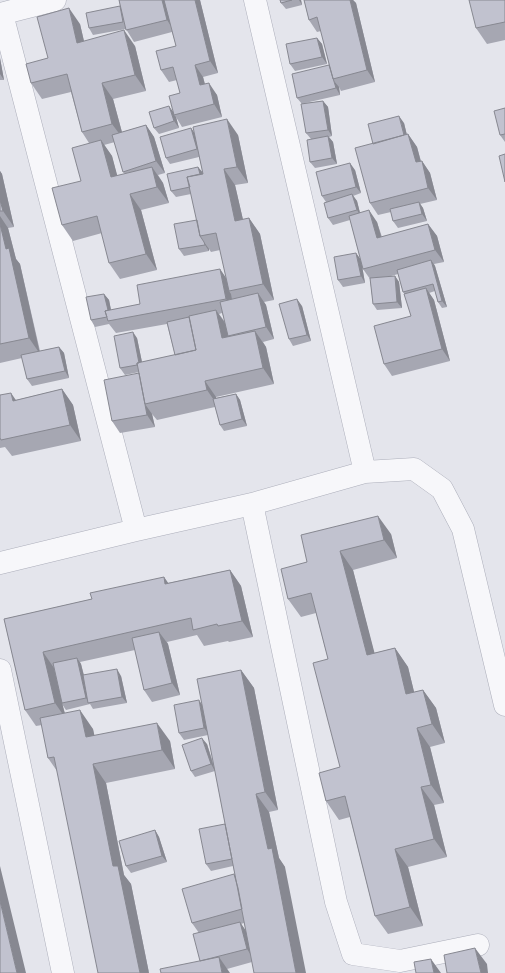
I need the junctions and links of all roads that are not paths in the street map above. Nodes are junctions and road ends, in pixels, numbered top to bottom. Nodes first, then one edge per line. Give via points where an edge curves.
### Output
1 (55, 0) edge
2 (255, 0) edge
3 (1, 14) edge
4 (365, 472) junction
5 (252, 504) junction
6 (136, 530) junction
7 (0, 563) edge
8 (0, 670) edge
9 (505, 705) edge
10 (478, 945) dead end
11 (63, 973) edge

1 - 3 street
2 - 4 street
3 - 6 street
4 - 5 street
4 - 9 street via 414,469 442,489 463,529
5 - 6 street
5 - 10 street via 336,902 353,954 400,961
6 - 7 street
8 - 11 street

